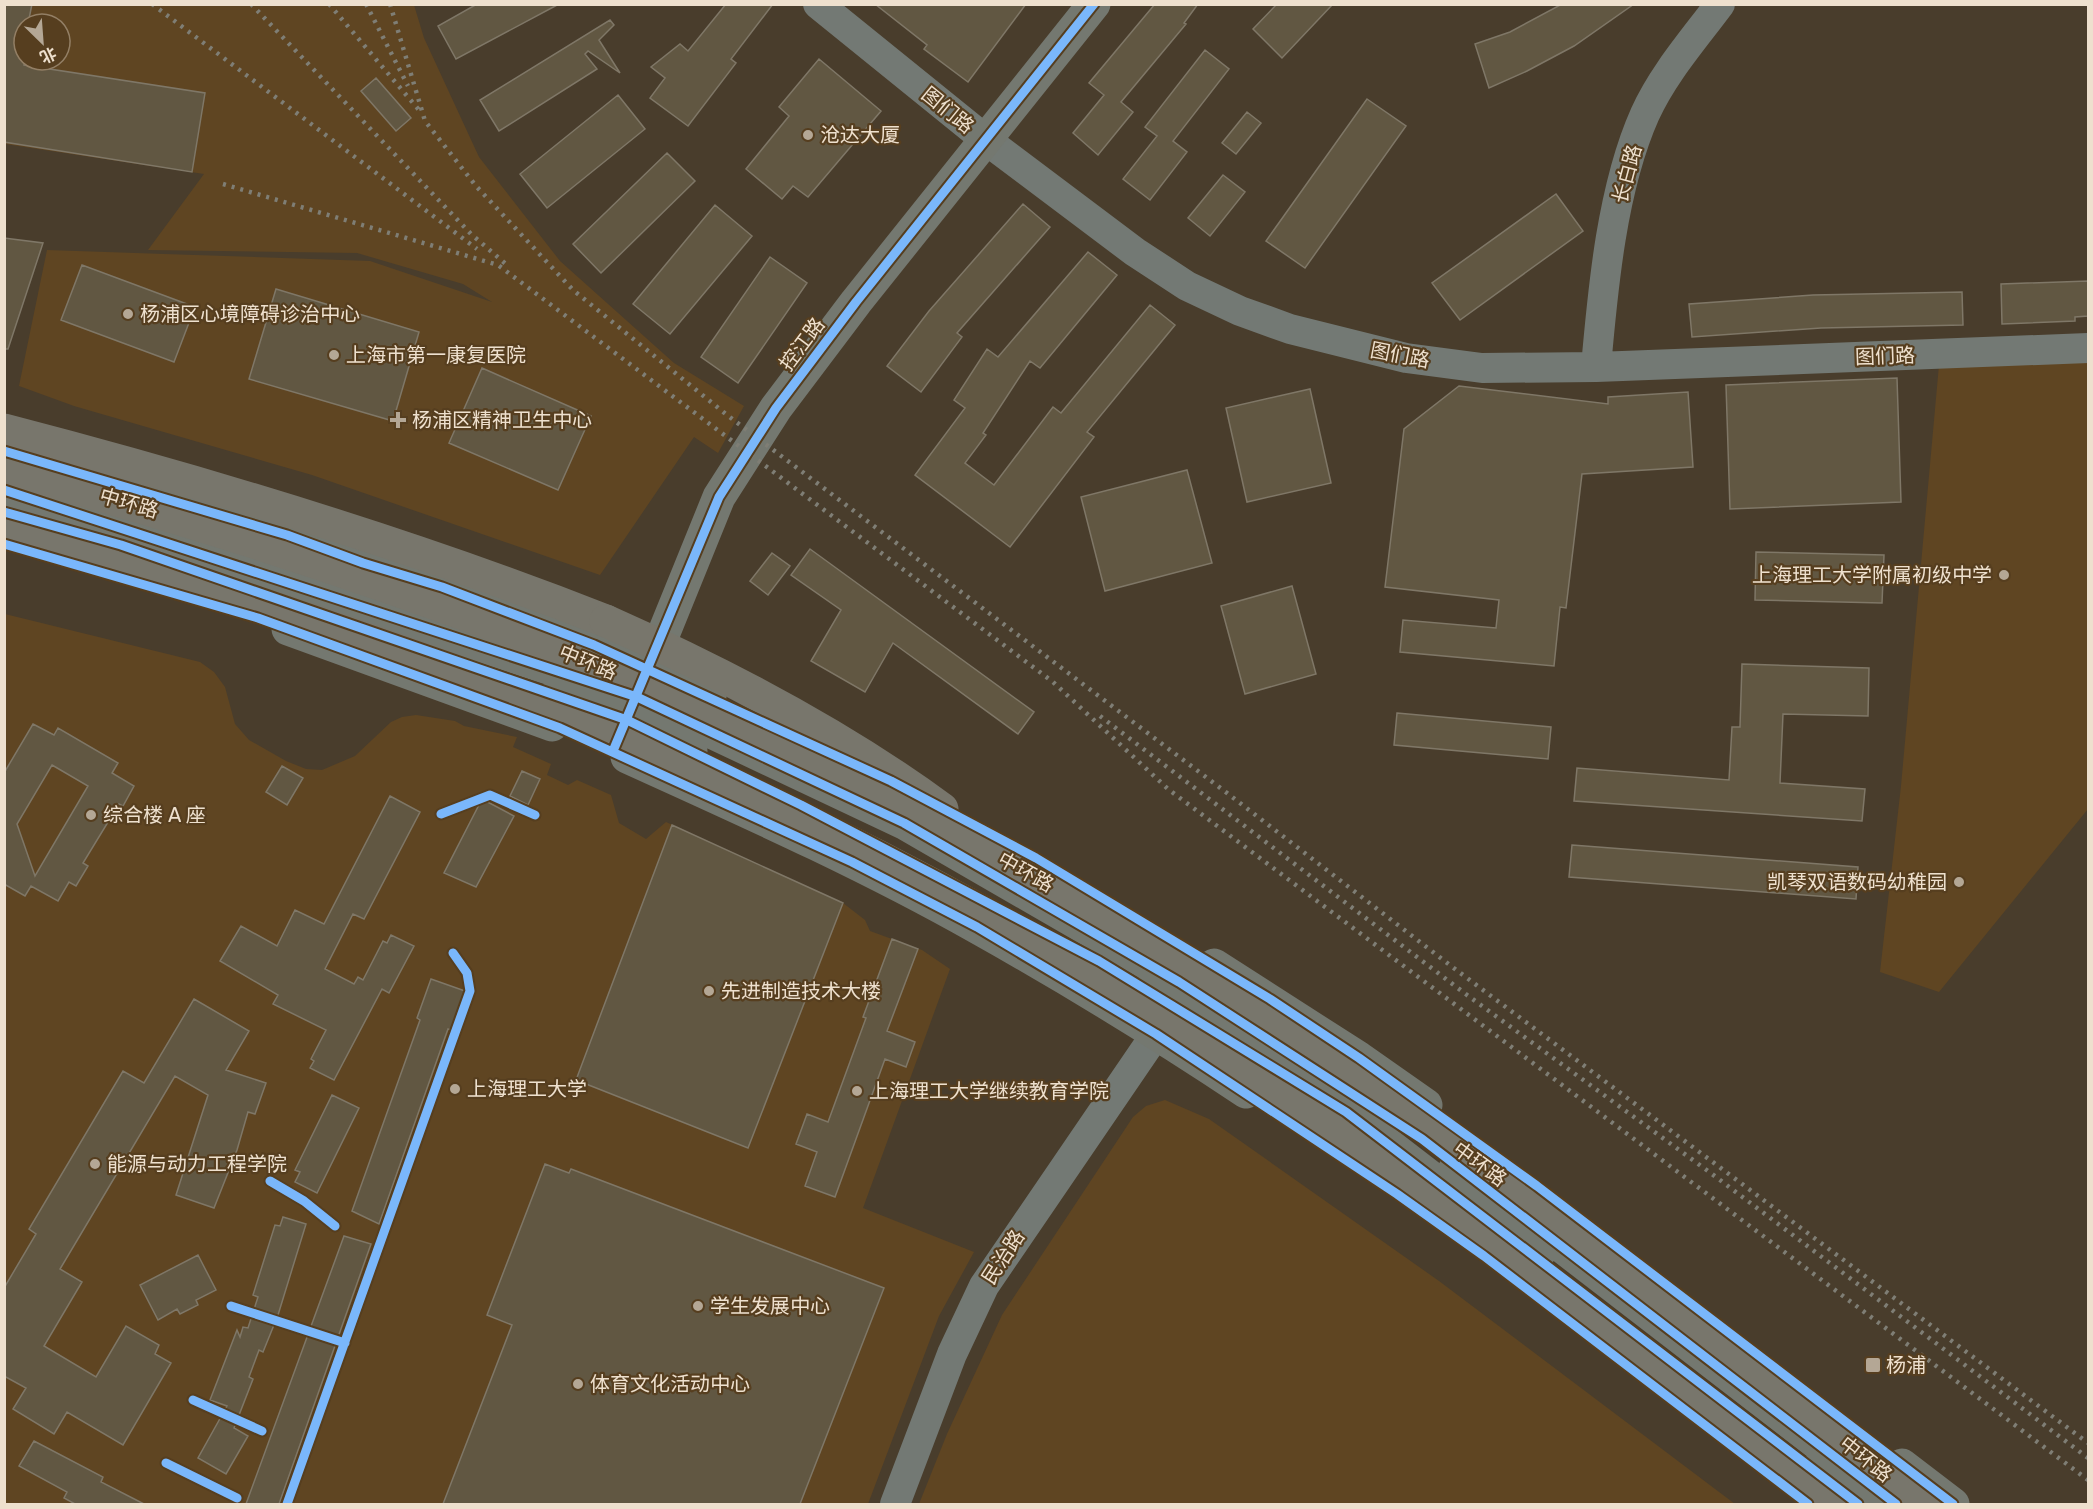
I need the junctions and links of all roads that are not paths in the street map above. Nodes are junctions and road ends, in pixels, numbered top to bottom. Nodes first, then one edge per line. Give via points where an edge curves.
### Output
1 (818, 4) edge
2 (1094, 4) edge
3 (1720, 4) edge
4 (986, 140) junction
5 (2088, 348) edge
6 (1596, 367) junction
7 (4, 430) edge
8 (4, 451) edge
9 (4, 468) edge
10 (4, 490) edge
11 (4, 512) edge
12 (4, 527) edge
13 (4, 544) edge
14 (363, 563) junction
15 (289, 593) junction
16 (237, 612) junction
17 (638, 695) junction
18 (613, 751) junction
19 (884, 849) junction
20 (1028, 873) junction
21 (914, 895) junction
22 (1295, 1016) junction
23 (1156, 1034) junction
24 (1336, 1083) junction
25 (1781, 1446) junction
26 (895, 1504) edge
27 (1808, 1504) edge
28 (1818, 1504) edge
29 (1834, 1504) edge
30 (1858, 1504) edge
31 (1896, 1504) edge
32 (1926, 1504) edge
33 (1953, 1504) edge

1 - 4 street, 图们路
2 - 4 main road, 控江路
3 - 6 street, 长白路 via 1676,62 1645,114 1623,179 1601,306
4 - 6 street, 图们路 via 1135,252 1187,286 1240,311 1406,358 1482,368
4 - 17 main road, 控江路 via 776,408 719,496
5 - 6 street, 图们路
7 - 20 highway, bridge via 378,538 606,621 694,661 876,763
8 - 14 main road via 287,535
9 - 20 highway, 中环路, bridge via 292,554 435,602 577,657 738,726
10 - 15 main road
11 - 15 main road
12 - 29 highway, bridge via 263,602 417,655 566,713 807,822 999,921 1229,1061 1407,1181
13 - 16 main road
14 - 15 main road
14 - 17 main road via 442,587
15 - 16 main road
15 - 17 main road
16 - 18 main road via 560,728
17 - 18 main road, 控江路
17 - 19 main road
17 - 22 main road via 891,781 1036,858
17 - 24 main road via 904,823 1179,982
18 - 21 main road via 852,862
19 - 21 main road
19 - 25 main road via 1099,962 1346,1112
20 - 32 highway, 中环路, bridge via 1251,1008 1439,1135
21 - 23 main road via 977,927
22 - 24 main road
22 - 33 main road via 1537,1186
23 - 26 street, 民治路 via 984,1286 956,1345
23 - 27 main road via 1484,1256
24 - 31 main road via 1422,1139
25 - 28 main road
25 - 30 main road

